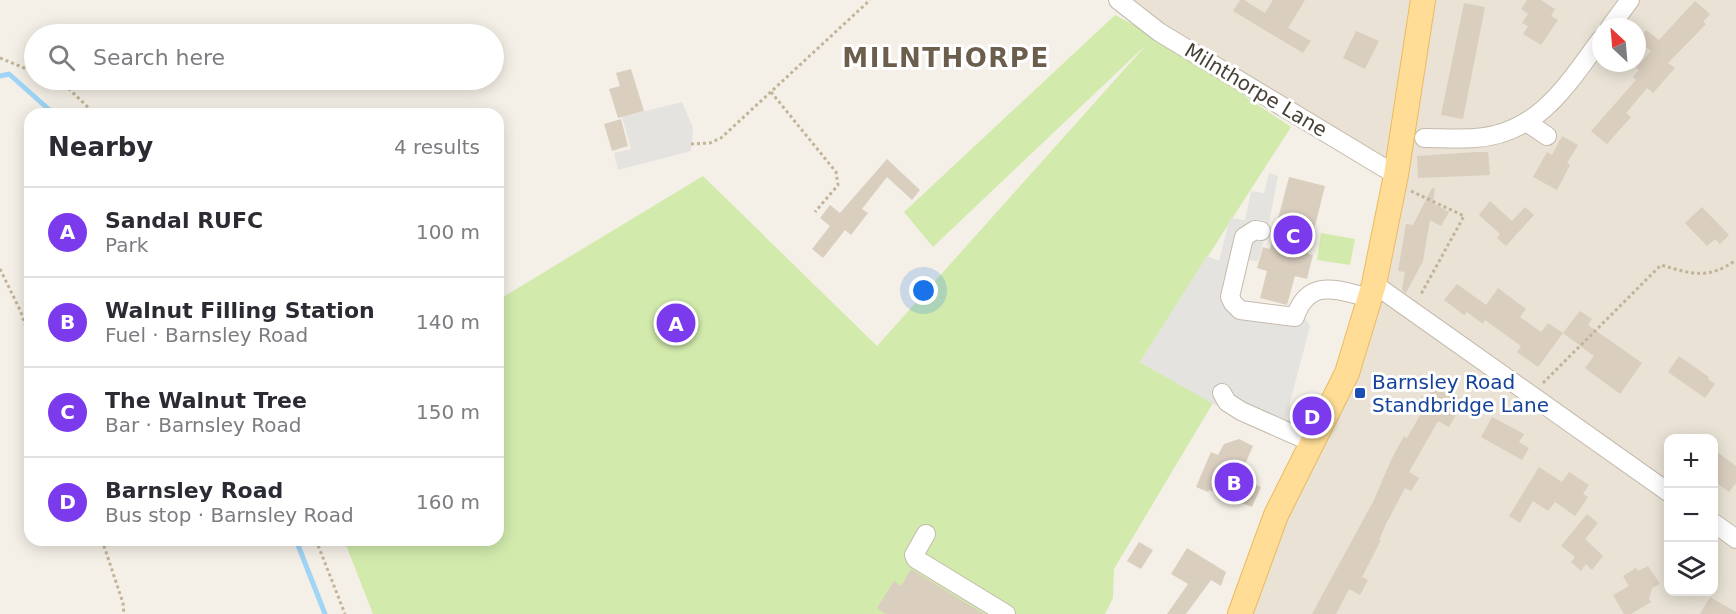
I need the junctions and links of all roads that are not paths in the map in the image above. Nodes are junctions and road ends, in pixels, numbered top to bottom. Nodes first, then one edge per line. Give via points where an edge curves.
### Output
1 (1118, 0) edge
2 (1423, 0) edge
3 (1630, 0) edge
4 (1617, 18) edge
5 (1592, 51) edge
6 (1528, 123) junction
7 (1547, 136) dead end
8 (1424, 138) dead end
9 (1395, 179) junction
10 (1261, 231) dead end
11 (1372, 291) junction
12 (1222, 393) dead end
13 (1311, 442) junction
14 (1664, 489) edge
15 (1276, 515) junction
16 (1718, 527) edge
17 (926, 534) dead end
18 (1736, 539) edge
19 (1006, 614) edge
20 (1240, 614) edge
21 (1258, 614) edge

1 - 9 street, Milnthorpe Lane via 1159,32
2 - 9 main road
3 - 4 street
5 - 6 street via 1565,87
6 - 7 street
6 - 8 street via 1476,138
9 - 11 main road
10 - 11 street via 1244,237 1230,297 1240,310 1295,318 1300,302 1316,291
11 - 13 main road via 1347,373
11 - 14 street via 1412,311
12 - 13 street via 1240,411
13 - 15 main road
15 - 20 main road
15 - 21 main road
16 - 18 street
17 - 19 street via 916,550 916,559

